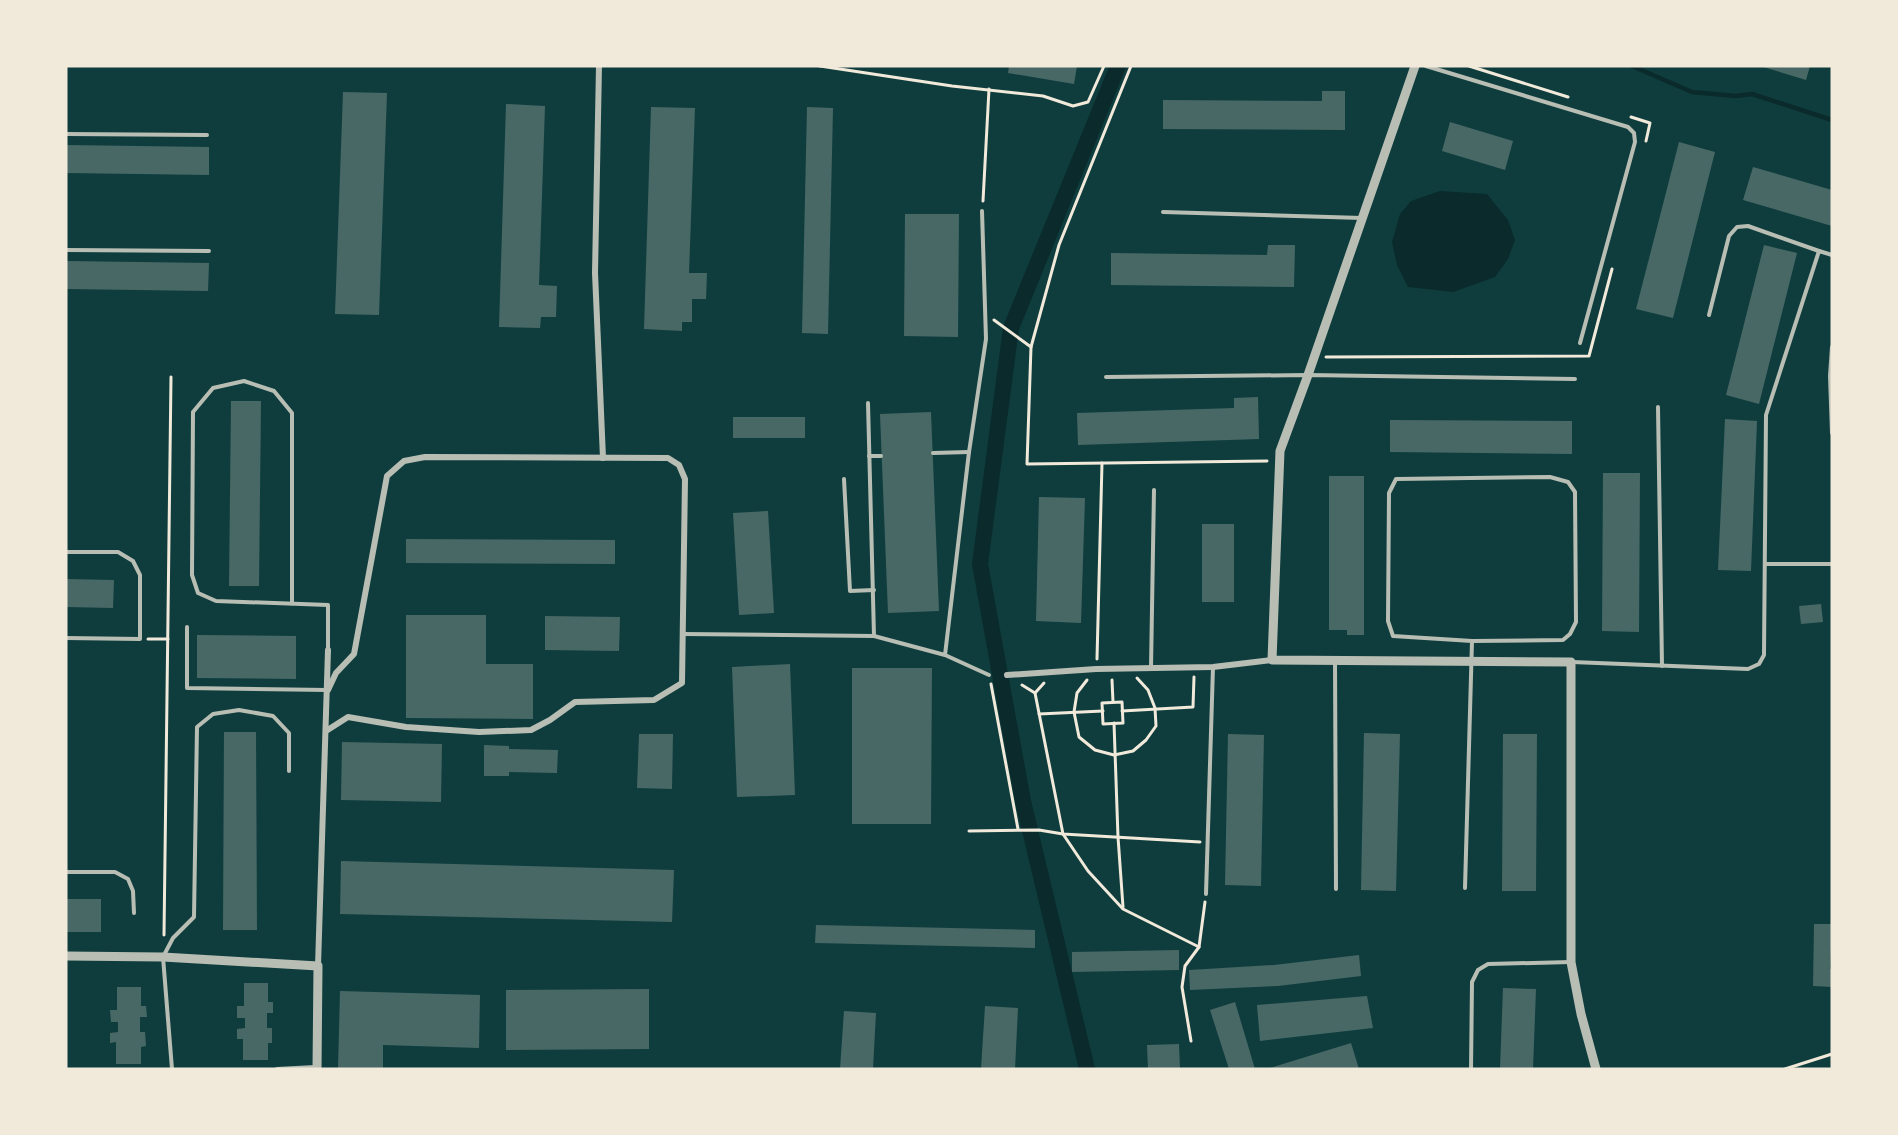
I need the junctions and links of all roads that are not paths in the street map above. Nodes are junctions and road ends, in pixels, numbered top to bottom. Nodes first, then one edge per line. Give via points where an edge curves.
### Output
1 (599, 66) edge
2 (1415, 66) edge
3 (1426, 66) edge
4 (66, 134) edge
5 (207, 135) dead end
6 (982, 211) road end
7 (1163, 212) dead end
8 (1363, 218) junction
9 (66, 250) edge
10 (209, 251) dead end
11 (1819, 251) junction
12 (1832, 255) edge
13 (1709, 315) dead end
14 (1580, 343) dead end
15 (1832, 347) edge
16 (1313, 375) junction
17 (1106, 377) dead end
18 (1575, 379) dead end
19 (868, 403) dead end
20 (1658, 406) dead end
21 (1832, 433) edge
22 (969, 452) junction
23 (933, 453) dead end
24 (870, 456) junction
25 (881, 456) dead end
26 (603, 458) junction
27 (844, 479) dead end
28 (1154, 490) dead end
29 (66, 552) edge
30 (1765, 564) junction
31 (1832, 564) edge
32 (874, 590) junction
33 (292, 604) junction
34 (187, 627) dead end
35 (683, 634) junction
36 (874, 636) junction
37 (66, 638) edge
38 (1472, 641) junction
39 (328, 650) joint
40 (945, 655) junction
41 (1335, 659) junction
42 (1272, 660) junction
43 (1472, 662) junction
44 (1571, 662) junction
45 (1662, 666) junction
46 (1213, 667) junction
47 (1151, 668) junction
48 (989, 675) road end
49 (1007, 675) road end
50 (328, 690) junction
51 (326, 731) junction
52 (290, 771) dead end
53 (66, 872) edge
54 (1465, 888) dead end
55 (1336, 890) dead end
56 (1206, 894) road end
57 (134, 913) dead end
58 (66, 956) edge
59 (164, 957) junction
60 (1571, 962) junction
61 (318, 966) junction
62 (317, 1068) edge
63 (172, 1069) edge
64 (277, 1069) edge
65 (1471, 1069) edge
66 (1596, 1069) edge

1 - 26 street via 595,273
2 - 8 street
3 - 14 lane via 1628,127 1634,133
4 - 5 lane
6 - 22 lane via 986,339
7 - 8 lane
8 - 16 street
9 - 10 lane
11 - 12 lane
11 - 13 lane via 1748,226 1737,227 1729,236
11 - 30 lane via 1766,415
15 - 21 lane
16 - 17 lane
16 - 18 lane
16 - 42 street via 1280,451
19 - 24 lane
20 - 45 lane
22 - 23 lane
22 - 40 lane
24 - 25 lane
24 - 32 lane
26 - 35 street via 668,458 679,465 686,478
26 - 50 street via 425,457 404,461 387,476 354,654 336,673
27 - 32 lane via 850,591
28 - 47 lane
29 - 37 lane via 118,552 134,561 140,575 140,639
30 - 31 lane
30 - 45 lane via 1764,655 1759,664 1748,669
32 - 36 lane
33 - 33 lane via 292,413 274,391 244,381 213,388 193,412 192,575 198,593 216,600
33 - 39 lane via 328,606
34 - 50 lane via 187,688
35 - 36 lane
35 - 51 street via 682,683 654,700 575,702 531,730 479,732 405,727 348,717
36 - 40 lane
38 - 38 lane via 1393,636 1388,621 1389,493 1396,479 1550,477 1568,482 1575,492 1576,622 1570,634 1563,640
38 - 43 lane
39 - 50 street
40 - 48 lane
41 - 42 street
41 - 43 street
41 - 55 lane
42 - 46 street
43 - 44 street
43 - 54 lane
44 - 45 lane
44 - 60 street
46 - 47 street
46 - 56 lane
47 - 49 street
50 - 51 street
51 - 61 street
52 - 59 lane via 289,733 273,716 239,710 213,714 197,727 194,917 173,938
53 - 57 lane via 115,872 128,879
58 - 59 street
59 - 61 street
59 - 63 lane
60 - 65 lane via 1488,964 1478,970 1472,982
60 - 66 street
61 - 62 street
62 - 64 lane

